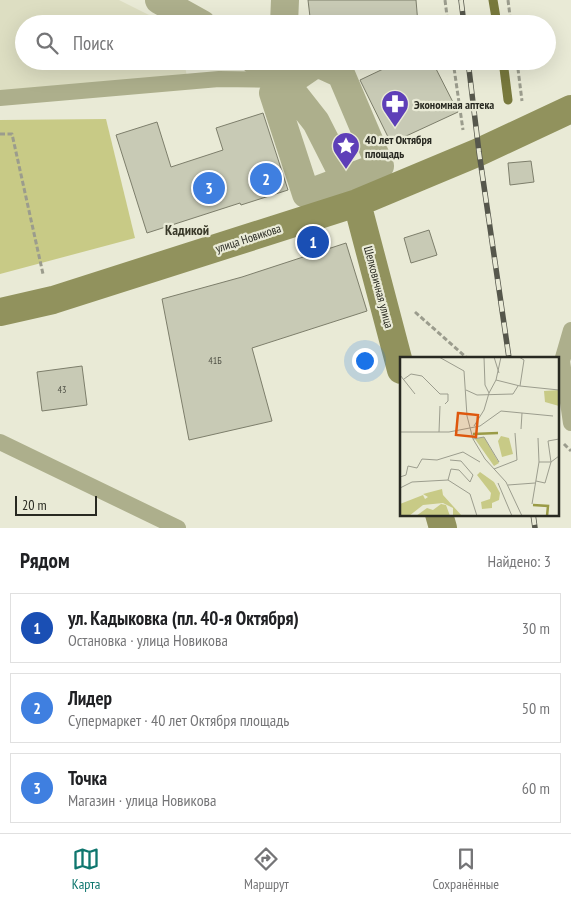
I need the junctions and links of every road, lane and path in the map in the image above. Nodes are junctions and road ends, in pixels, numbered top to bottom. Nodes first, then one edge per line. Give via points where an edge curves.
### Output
1 (159, 0) edge
2 (285, 0) edge
3 (445, 0) edge
4 (508, 0) edge
5 (186, 15) edge
6 (284, 15) edge
7 (447, 15) edge
8 (510, 15) edge
9 (298, 70) edge
10 (332, 70) edge
11 (454, 70) edge
12 (518, 70) edge
13 (284, 75) edge
14 (0, 98) edge
15 (571, 109) edge
16 (528, 128) junction
17 (464, 133) dead end
18 (0, 134) edge
19 (345, 179) junction
20 (357, 203) junction
21 (45, 279) dead end
22 (411, 308) dead end
23 (0, 312) edge
24 (571, 330) edge
25 (466, 357) edge
26 (400, 366) edge
27 (571, 423) edge
28 (0, 442) edge
29 (178, 528) edge

1 - 5 street
2 - 6 street
3 - 7 path
4 - 8 path
9 - 13 street
10 - 19 street via 341,74 380,166
11 - 17 path
12 - 16 path
13 - 14 lane
13 - 19 street via 316,122
13 - 19 street via 273,93 306,194
15 - 16 main road, улица Новикова
16 - 20 main road, улица Новикова
18 - 21 path via 12,134
19 - 20 street
20 - 23 main road, улица Новикова via 53,300
20 - 26 main road, Шелковичная улица
22 - 25 path
24 - 27 lane via 562,361
28 - 29 lane

